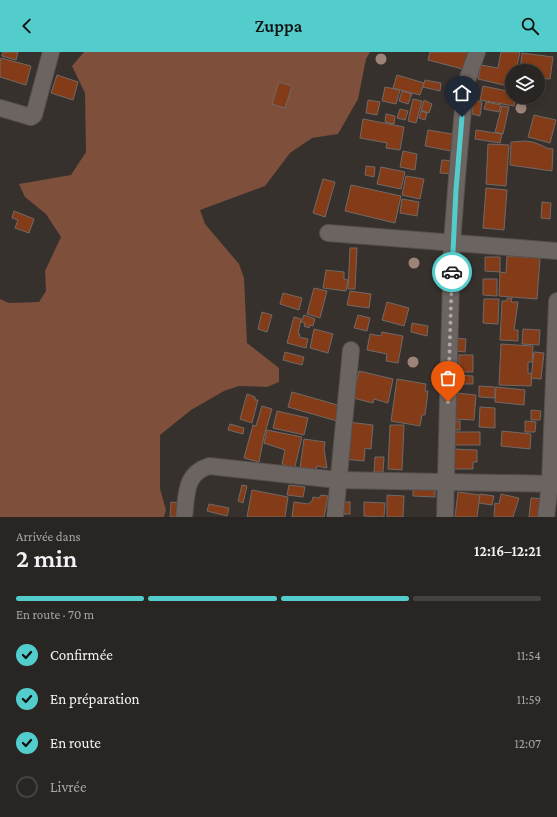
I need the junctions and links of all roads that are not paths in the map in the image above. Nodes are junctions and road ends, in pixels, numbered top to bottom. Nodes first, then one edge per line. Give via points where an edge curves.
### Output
1 (51, 52) edge
2 (478, 52) edge
3 (0, 108) edge
4 (328, 233) dead end
5 (452, 243) junction
6 (557, 251) edge
7 (557, 301) edge
8 (351, 350) dead end
9 (338, 480) junction
10 (446, 482) junction
11 (554, 483) edge
12 (184, 517) edge
13 (335, 517) edge
14 (445, 517) edge
15 (546, 517) edge

1 - 3 street via 34,115
2 - 5 street via 465,86
4 - 5 street
5 - 6 street
5 - 10 street
7 - 11 street
8 - 9 street
9 - 10 street
9 - 12 street via 209,466 195,472 188,484
9 - 13 street
10 - 11 street
10 - 14 street
11 - 15 street

